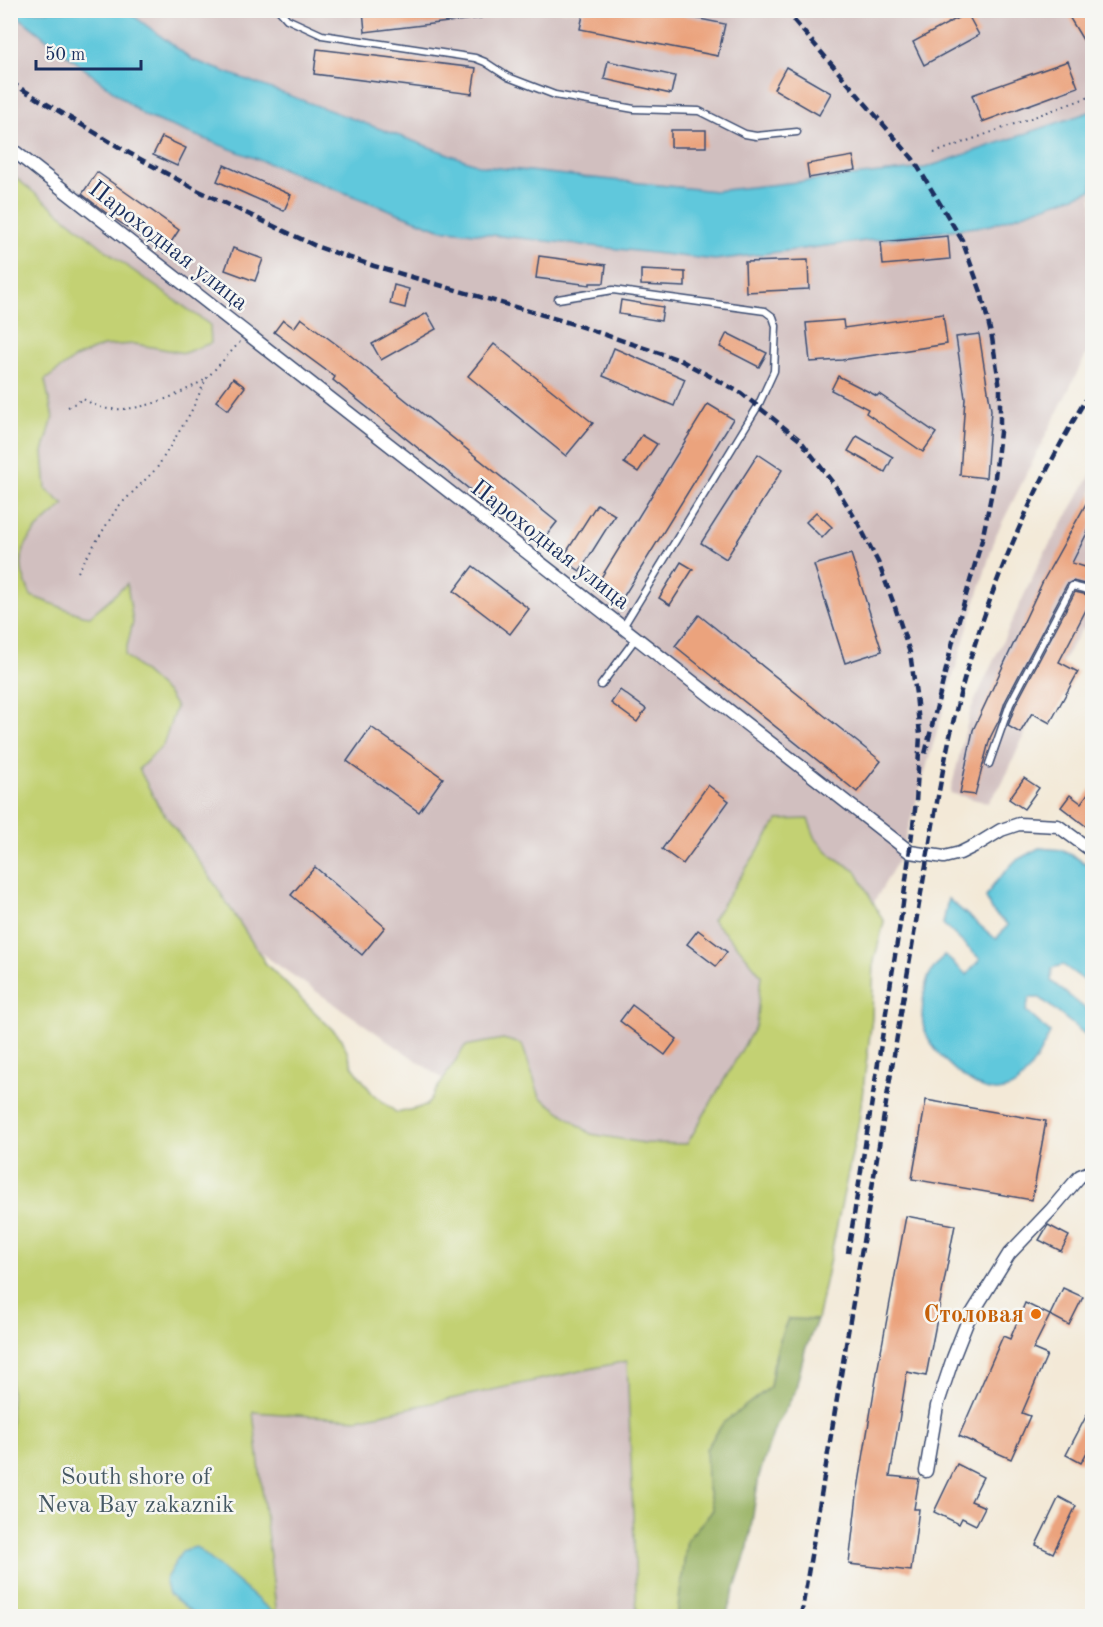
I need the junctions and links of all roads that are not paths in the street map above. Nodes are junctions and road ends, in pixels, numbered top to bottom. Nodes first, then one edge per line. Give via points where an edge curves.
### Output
1 (279, 10) edge
2 (797, 132) dead end
3 (10, 148) edge
4 (558, 299) dead end
5 (1092, 591) edge
6 (623, 627) junction
7 (637, 638) junction
8 (601, 685) dead end
9 (989, 764) dead end
10 (1092, 851) edge
11 (1092, 1171) edge
12 (926, 1471) dead end

1 - 2 lane via 287,19 322,35 475,58 508,77 555,94 634,109 699,111 756,136
3 - 6 street, Пароходная улица
4 - 6 lane via 613,290 765,310 776,326 774,371 758,406
5 - 9 lane via 1072,586 1010,704
6 - 7 street, Пароходная улица
7 - 8 lane
7 - 10 street, Пароходная улица via 910,852 944,857 960,853 1019,824 1058,826
11 - 12 street via 1080,1176 1009,1254 968,1320 938,1406

